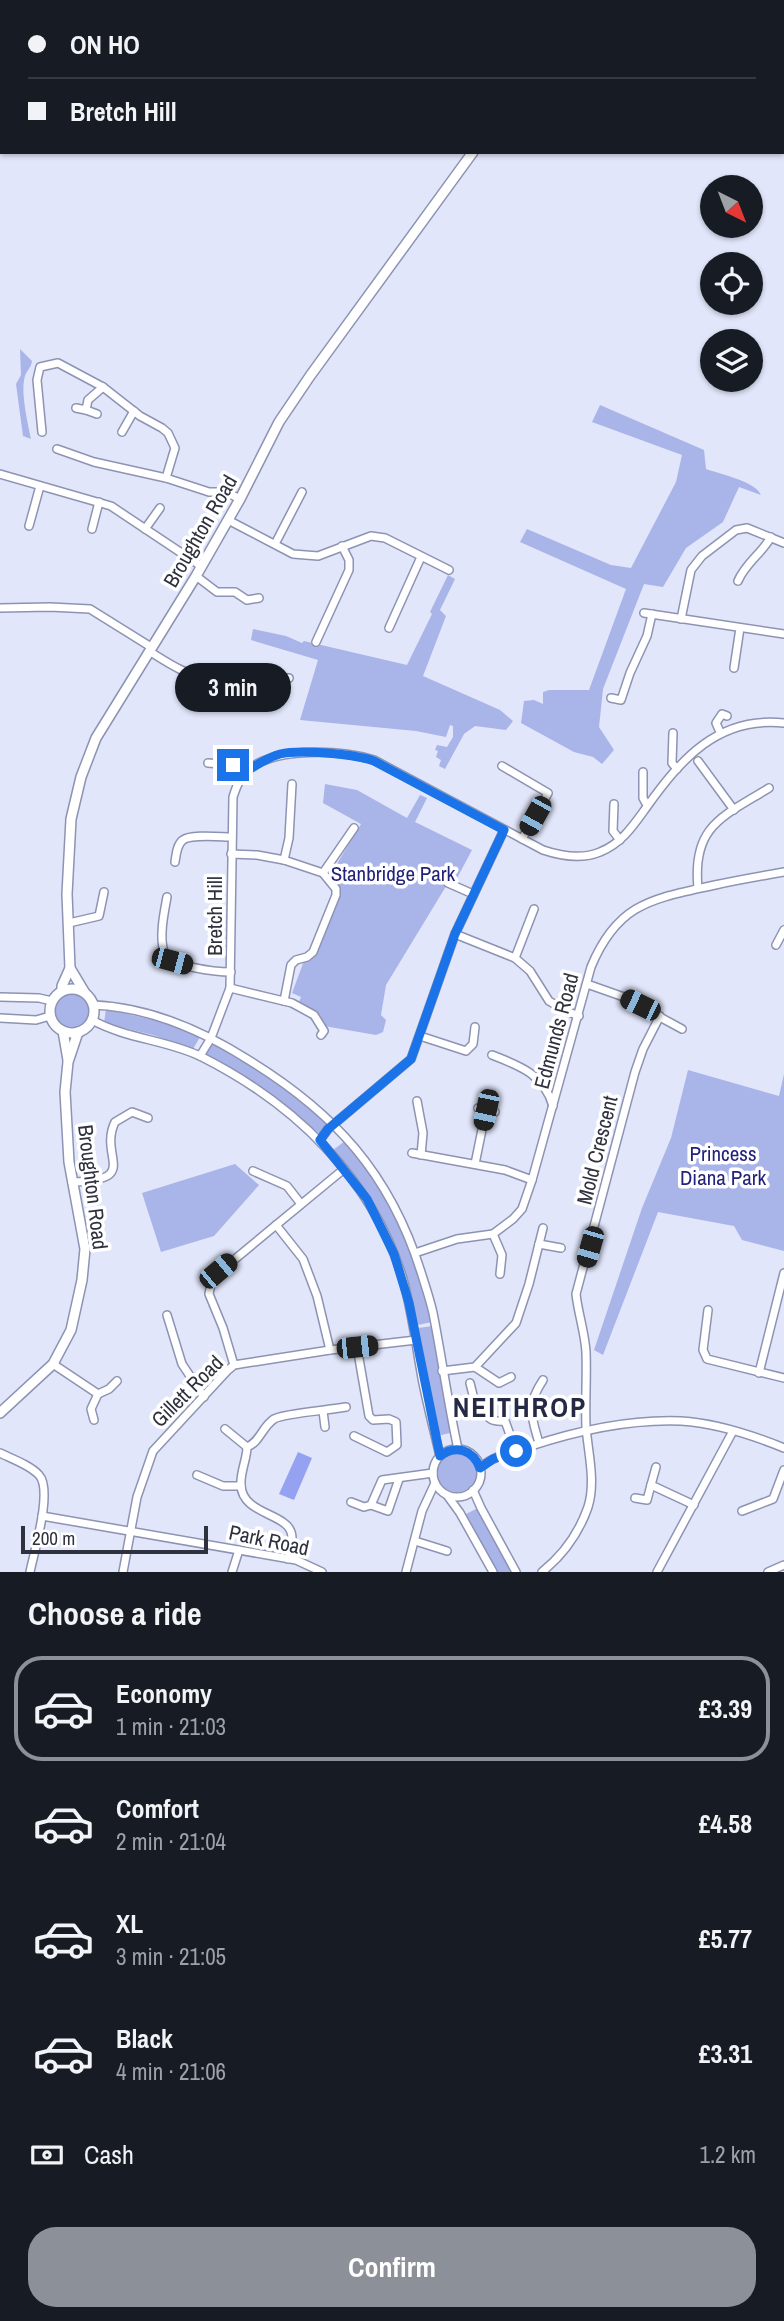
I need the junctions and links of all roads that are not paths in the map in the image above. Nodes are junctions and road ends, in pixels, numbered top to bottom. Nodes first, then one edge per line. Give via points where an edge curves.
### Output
1 (472, 154) edge
2 (103, 387) junction
3 (76, 408) dead end
4 (86, 410) junction
5 (134, 411) junction
6 (97, 414) dead end
7 (42, 432) dead end
8 (122, 432) dead end
9 (57, 449) dead end
10 (0, 474) edge
11 (166, 478) junction
12 (40, 486) junction
13 (302, 492) dead end
14 (240, 499) junction
15 (99, 502) junction
16 (160, 508) dead end
17 (228, 520) junction
18 (29, 526) dead end
19 (92, 529) dead end
20 (145, 529) junction
21 (771, 537) junction
22 (784, 543) edge
23 (275, 544) junction
24 (342, 546) junction
25 (421, 557) junction
26 (201, 566) junction
27 (449, 570) dead end
28 (196, 576) junction
29 (738, 581) dead end
30 (259, 598) dead end
31 (0, 608) edge
32 (681, 619) junction
33 (389, 628) dead end
34 (740, 628) junction
35 (784, 634) edge
36 (316, 642) dead end
37 (150, 649) junction
38 (734, 668) dead end
39 (289, 678) dead end
40 (611, 698) dead end
41 (727, 716) dead end
42 (784, 723) edge
43 (720, 732) junction
44 (673, 733) dead end
45 (698, 761) dead end
46 (208, 762) dead end
47 (502, 766) dead end
48 (677, 769) junction
49 (245, 772) junction
50 (643, 772) dead end
51 (292, 784) dead end
52 (769, 788) dead end
53 (614, 804) dead end
54 (648, 805) junction
55 (734, 810) junction
56 (354, 828) dead end
57 (504, 830) junction
58 (231, 837) junction
59 (522, 839) junction
60 (620, 840) junction
61 (232, 854) junction
62 (284, 860) junction
63 (175, 862) dead end
64 (784, 872) edge
65 (323, 873) junction
66 (448, 883) dead end
67 (698, 888) junction
68 (104, 892) dead end
69 (473, 894) junction
70 (167, 897) dead end
71 (534, 909) dead end
72 (69, 923) junction
73 (784, 930) edge
74 (455, 934) junction
75 (776, 946) dead end
76 (515, 958) junction
77 (70, 968) junction
78 (232, 972) junction
79 (587, 984) junction
80 (230, 988) junction
81 (62, 991) junction
82 (85, 993) junction
83 (0, 997) edge
84 (52, 1001) junction
85 (284, 1001) junction
86 (93, 1005) junction
87 (50, 1016) junction
88 (579, 1016) junction
89 (660, 1016) junction
90 (0, 1018) edge
91 (92, 1020) junction
92 (475, 1027) dead end
93 (681, 1029) dead end
94 (63, 1031) junction
95 (78, 1032) junction
96 (325, 1032) dead end
97 (420, 1036) junction
98 (211, 1038) junction
99 (492, 1055) dead end
100 (200, 1056) junction
101 (68, 1062) junction
102 (417, 1101) dead end
103 (553, 1107) junction
104 (486, 1110) dead end
105 (148, 1118) dead end
106 (334, 1124) junction
107 (320, 1140) junction
108 (412, 1153) dead end
109 (421, 1155) junction
110 (475, 1164) junction
111 (344, 1169) junction
112 (253, 1171) dead end
113 (532, 1180) junction
114 (72, 1182) junction
115 (301, 1204) junction
116 (276, 1225) junction
117 (543, 1228) dead end
118 (493, 1234) junction
119 (539, 1244) junction
120 (561, 1248) dead end
121 (415, 1253) junction
122 (784, 1273) edge
123 (500, 1274) dead end
124 (708, 1310) dead end
125 (167, 1315) dead end
126 (416, 1340) junction
127 (357, 1347) junction
128 (330, 1350) junction
129 (53, 1364) junction
130 (234, 1365) junction
131 (475, 1367) junction
132 (442, 1371) junction
133 (759, 1373) junction
134 (510, 1377) dead end
135 (784, 1378) edge
136 (543, 1380) dead end
137 (117, 1381) dead end
138 (470, 1383) dead end
139 (98, 1394) junction
140 (204, 1397) junction
141 (346, 1407) dead end
142 (323, 1411) junction
143 (0, 1413) edge
144 (94, 1420) dead end
145 (325, 1427) dead end
146 (225, 1429) dead end
147 (587, 1430) junction
148 (733, 1431) junction
149 (354, 1436) dead end
150 (539, 1443) junction
151 (247, 1447) junction
152 (784, 1448) edge
153 (458, 1449) junction
154 (516, 1451) junction
155 (0, 1454) edge
156 (473, 1455) junction
157 (440, 1456) junction
158 (493, 1459) junction
159 (656, 1467) dead end
160 (480, 1468) junction
161 (784, 1470) edge
162 (433, 1473) junction
163 (197, 1475) dead end
164 (399, 1479) junction
165 (651, 1485) junction
166 (241, 1486) junction
167 (441, 1489) junction
168 (473, 1490) junction
169 (635, 1498) dead end
170 (351, 1502) dead end
171 (371, 1505) junction
172 (694, 1505) junction
173 (742, 1511) dead end
174 (42, 1516) junction
175 (130, 1532) junction
176 (415, 1541) junction
177 (239, 1550) junction
178 (447, 1551) dead end
179 (288, 1559) junction
180 (784, 1565) edge
181 (30, 1572) edge
182 (123, 1572) edge
183 (232, 1572) edge
184 (323, 1572) edge
185 (406, 1572) edge
186 (493, 1572) edge
187 (516, 1572) edge
188 (542, 1572) edge
189 (657, 1572) edge
190 (768, 1572) edge

1 - 14 main road, Broughton Road via 279,422
2 - 4 street via 88,401
2 - 5 street
2 - 7 street via 58,363 40,367
3 - 4 street
4 - 6 street
5 - 8 street
5 - 11 street via 172,440 174,458
9 - 11 street
10 - 12 street
11 - 14 street
12 - 15 street
12 - 18 street
13 - 23 street
14 - 17 main road, Broughton Road
15 - 19 street
15 - 20 street
16 - 20 street
17 - 23 street
17 - 26 main road, Broughton Road
20 - 26 street
21 - 22 street
21 - 29 street
21 - 32 street via 747,528 736,530 702,556 691,570
23 - 24 street via 307,557
24 - 25 street via 371,536 385,538
24 - 36 street via 349,570
25 - 27 street
25 - 33 street
26 - 28 main road, Broughton Road
28 - 30 street via 217,592 235,592 247,600
28 - 37 main road, Broughton Road
31 - 37 street via 90,609
32 - 34 street
32 - 40 street via 648,613 648,636 621,699
34 - 35 street
34 - 38 street
37 - 39 street via 198,676 219,678 238,670 275,680
37 - 72 main road, Broughton Road via 106,721 81,777 69,834
41 - 43 street via 722,714 716,723
42 - 43 street via 750,724
43 - 48 street
44 - 48 street via 672,763
45 - 55 street
46 - 49 street via 233,765
47 - 59 street via 550,789
48 - 54 street
49 - 57 street via 283,753 356,755
49 - 58 street, Bretch Hill via 233,797
50 - 54 street via 643,798
51 - 62 street
52 - 55 street
53 - 60 street via 613,831
54 - 60 street
55 - 67 street via 710,828 700,845
56 - 65 street
57 - 59 street
57 - 69 street
58 - 61 street, Bretch Hill
58 - 63 street via 183,839
59 - 60 street via 555,854 580,856 602,852
61 - 62 street
61 - 78 street, Bretch Hill
62 - 65 street
64 - 67 street, Edmunds Road
65 - 85 street via 336,895 313,953 291,965
66 - 69 street
67 - 79 street, Edmunds Road via 660,897 627,915 601,946
68 - 72 street via 99,916
69 - 74 street
70 - 78 street via 161,932 167,957 197,968
71 - 76 street
72 - 77 main road, Broughton Road
73 - 75 street
74 - 76 street
74 - 97 street
76 - 88 street via 530,971 549,1001
77 - 81 main road
77 - 82 main road
78 - 80 street, Bretch Hill
79 - 88 street, Edmunds Road
79 - 89 street
80 - 85 street
80 - 98 street, Bretch Hill
81 - 82 main road
81 - 84 main road
82 - 86 main road
83 - 84 street
84 - 87 main road
85 - 96 street via 314,1014
86 - 91 main road
86 - 98 street via 137,1010
87 - 90 street
87 - 94 main road
88 - 103 street, Edmunds Road
89 - 93 street
89 - 147 street, Mold Crescent via 635,1072 576,1294 586,1350
91 - 95 main road
91 - 100 street
92 - 97 street via 473,1044 466,1051
94 - 95 main road
94 - 101 main road, Broughton Road
95 - 101 main road, Broughton Road
97 - 106 street via 406,1065
98 - 100 street, Bretch Hill
98 - 106 street via 293,1089
99 - 103 street via 540,1081
100 - 107 street via 258,1089
101 - 114 main road, Broughton Road via 65,1092
102 - 109 street via 424,1133
103 - 113 street, Edmunds Road
104 - 110 street
105 - 114 street via 132,1112 114,1122 112,1172
106 - 107 street
106 - 121 street via 368,1163
107 - 111 street
108 - 109 street
109 - 110 street
110 - 113 street
111 - 115 street
111 - 126 street via 367,1199 394,1254
112 - 115 street via 287,1186
113 - 118 street, Edmunds Road via 522,1209
114 - 129 main road, Broughton Road via 85,1261 71,1330
115 - 116 street
116 - 128 street via 303,1259
116 - 130 street via 218,1271 209,1284
117 - 119 street
118 - 121 street via 457,1238
118 - 123 street via 502,1255
119 - 120 street
119 - 131 street via 516,1323
121 - 132 street via 433,1311
122 - 133 street
124 - 133 street via 703,1350 708,1359
125 - 140 street via 183,1364
126 - 127 street, Gillett Road
126 - 157 street
127 - 128 street, Gillett Road
127 - 149 street via 369,1416 396,1422 397,1445 387,1452
128 - 130 street, Gillett Road
129 - 139 street
129 - 143 main road, Broughton Road
130 - 140 street, Gillett Road
131 - 132 street
131 - 134 street via 499,1384
132 - 153 street
133 - 135 street
136 - 150 street via 530,1411
137 - 139 street
138 - 154 street via 476,1408 483,1409 494,1422 505,1421
139 - 144 street via 91,1409
140 - 175 street, Gillett Road via 153,1451 136,1497
141 - 142 street
142 - 145 street
142 - 151 street via 276,1417
146 - 151 street
147 - 148 street via 682,1421
147 - 150 street
147 - 188 street, Mold Crescent via 589,1504 577,1533
148 - 152 street
148 - 172 street
150 - 154 street
151 - 166 street
153 - 156 street
153 - 157 street
154 - 158 street
155 - 174 street via 39,1475 44,1486
156 - 158 street
156 - 160 street
157 - 162 street
158 - 160 street
159 - 165 street
160 - 168 street
161 - 173 street via 773,1499
162 - 164 street
162 - 167 street
163 - 166 street via 223,1486
164 - 171 street via 382,1480
164 - 171 street via 387,1511
165 - 169 street via 647,1500
165 - 172 street
166 - 179 street via 252,1506 291,1529
167 - 168 street via 461,1496
167 - 176 street via 428,1499
167 - 186 street
168 - 187 street
170 - 171 street
172 - 189 street
174 - 175 street, Park Road
174 - 181 street
175 - 177 street, Park Road
175 - 182 street, Gillett Road
176 - 178 street
176 - 185 street
177 - 179 street, Park Road
177 - 183 street
179 - 184 street, Park Road
180 - 190 street

